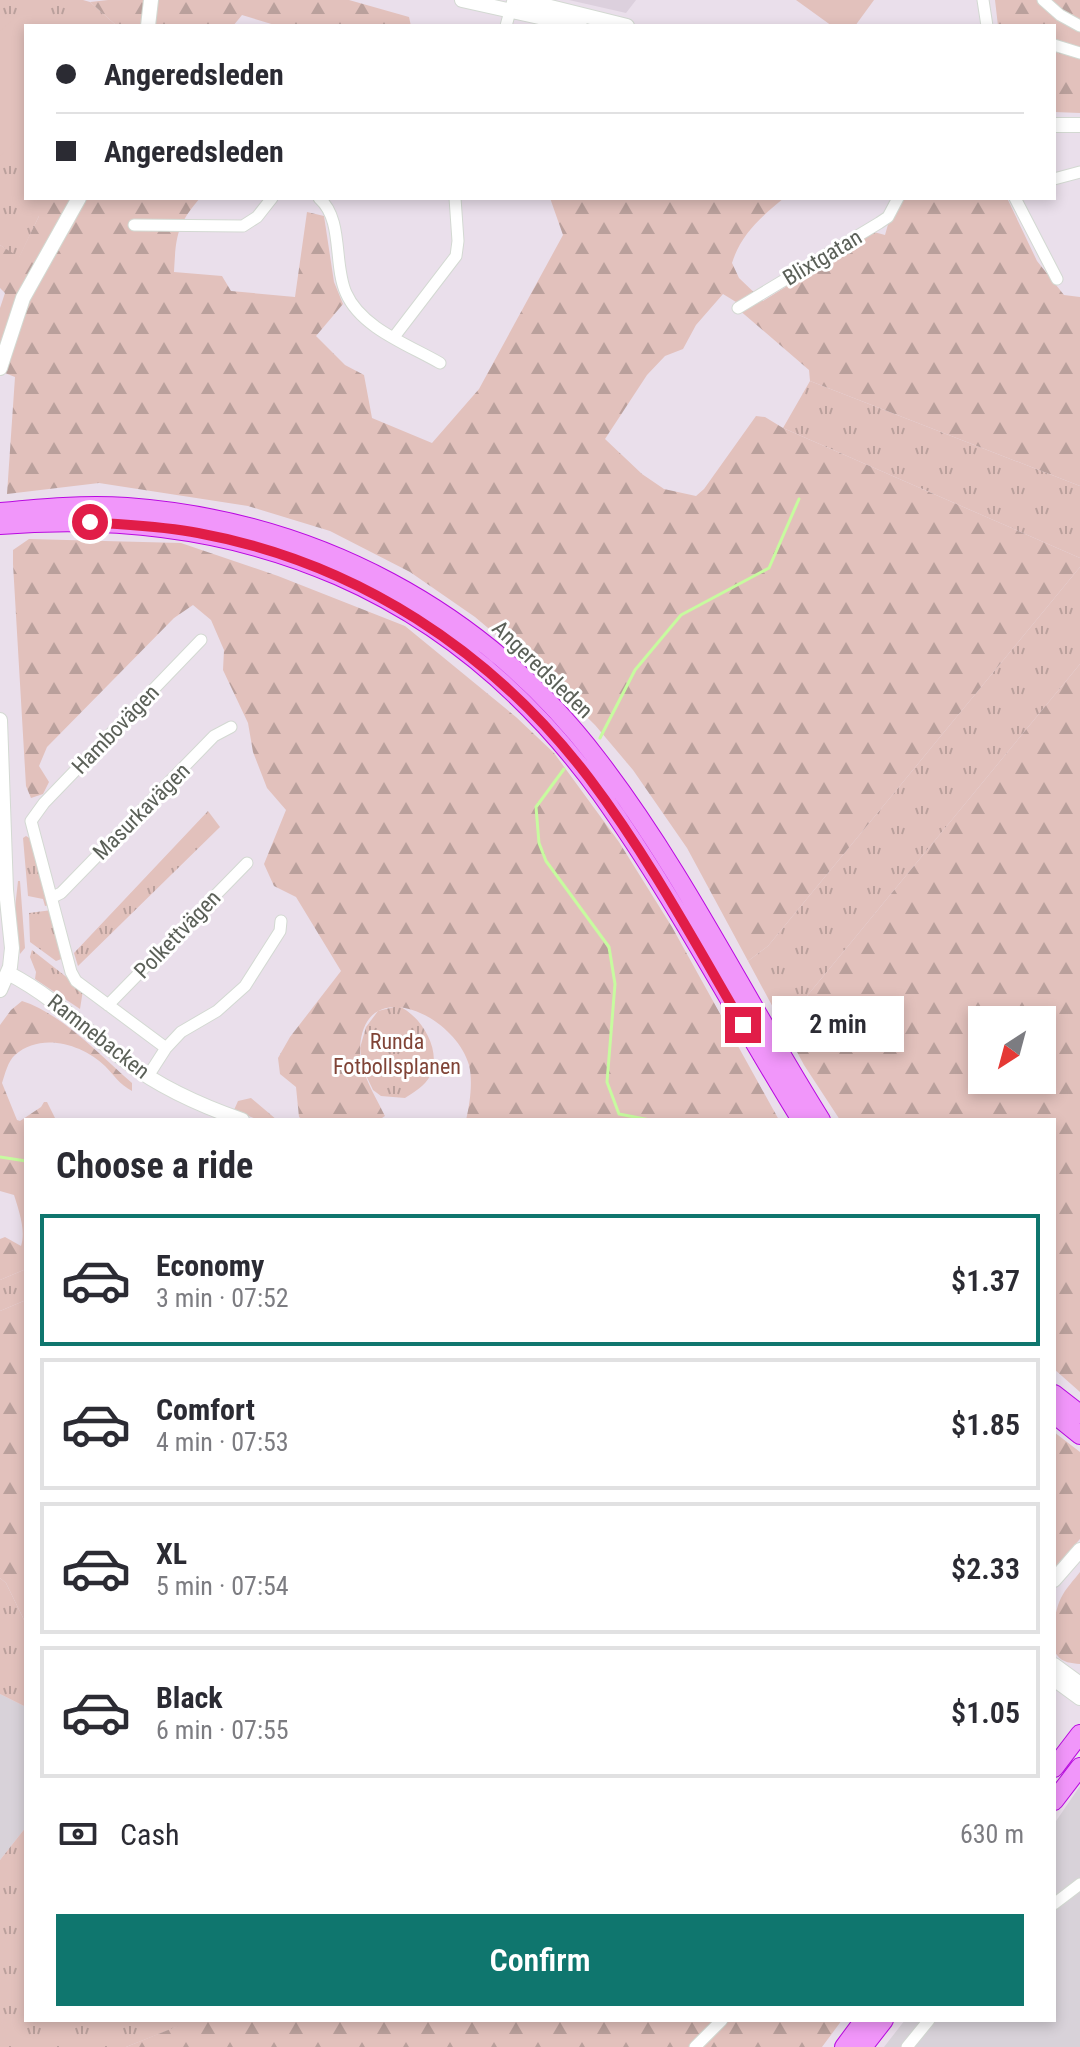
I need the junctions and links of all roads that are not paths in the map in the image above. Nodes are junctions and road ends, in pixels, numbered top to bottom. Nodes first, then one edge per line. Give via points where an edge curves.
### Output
1 (151, 0) edge
2 (462, 0) edge
3 (522, 0) edge
4 (983, 0) edge
5 (1043, 0) edge
6 (510, 13) edge
7 (148, 24) edge
8 (569, 24) edge
9 (619, 24) edge
10 (987, 24) edge
11 (1080, 26) edge
12 (1056, 46) edge
13 (1080, 53) edge
14 (1056, 125) edge
15 (1080, 125) edge
16 (1080, 172) edge
17 (1056, 178) edge
18 (78, 200) edge
19 (270, 200) edge
20 (321, 200) edge
21 (455, 200) edge
22 (897, 200) edge
23 (1016, 200) edge
24 (134, 225) dead end
25 (1057, 279) dead end
26 (738, 308) dead end
27 (394, 337) junction
28 (440, 363) dead end
29 (0, 368) edge
30 (7, 518) edge
31 (201, 640) dead end
32 (0, 720) edge
33 (231, 727) dead end
34 (247, 863) dead end
35 (53, 897) junction
36 (281, 921) dead end
37 (4, 971) edge
38 (0, 990) edge
39 (108, 1005) junction
40 (166, 1048) junction
41 (770, 1071) junction
42 (148, 1076) junction
43 (237, 1118) edge
44 (793, 1118) edge
45 (800, 1118) edge
46 (820, 1118) edge
47 (1056, 1396) edge
48 (1080, 1414) edge
49 (1056, 1416) edge
50 (1080, 1435) edge
51 (1080, 1550) edge
52 (1070, 1563) junction
53 (1056, 1578) edge
54 (1056, 1591) edge
55 (1056, 1670) edge
56 (1056, 1670) edge
57 (1077, 1681) edge
58 (1080, 1698) edge
59 (1080, 1734) edge
60 (1056, 1765) edge
61 (1080, 1767) edge
62 (1056, 1798) edge
63 (1080, 1884) edge
64 (1056, 1902) edge
65 (720, 2022) edge
66 (863, 2022) edge
67 (882, 2022) edge
68 (927, 2022) edge
69 (695, 2047) edge
70 (844, 2047) edge
71 (863, 2047) edge
72 (907, 2047) edge

1 - 7 street
2 - 6 street
3 - 9 street
4 - 10 street
5 - 11 street
6 - 8 street
12 - 13 street
14 - 15 street
16 - 17 street
18 - 29 street via 23,298
19 - 24 street via 243,226
20 - 27 street via 332,217 345,293 373,324
21 - 27 street via 456,256
22 - 26 street, Blixtgatan via 888,217
23 - 25 street
27 - 28 street
30 - 41 highway, Angeredsleden via 194,532 254,546 354,583 454,643 517,697 601,794 666,892
30 - 46 highway, Angeredsleden via 125,507 239,524 350,561 469,631 540,694 606,771 675,875
31 - 35 street, Hambovägen via 31,821
32 - 37 street via 12,948
33 - 35 street, Masurkavägen via 214,736
34 - 39 street, Polkettvägen
35 - 39 street via 71,972
36 - 40 street via 269,950 238,994
37 - 38 street
37 - 42 street, Ramnebacken via 48,996
39 - 40 street
40 - 42 street
41 - 44 highway
41 - 45 highway, Angeredsleden
42 - 43 street, Ramnebacken
47 - 48 highway
49 - 50 highway
51 - 52 street
52 - 53 street
52 - 54 street
55 - 57 street
56 - 58 street
59 - 60 highway
61 - 62 highway
63 - 64 street
65 - 69 street
66 - 70 highway
67 - 71 highway
68 - 72 street

